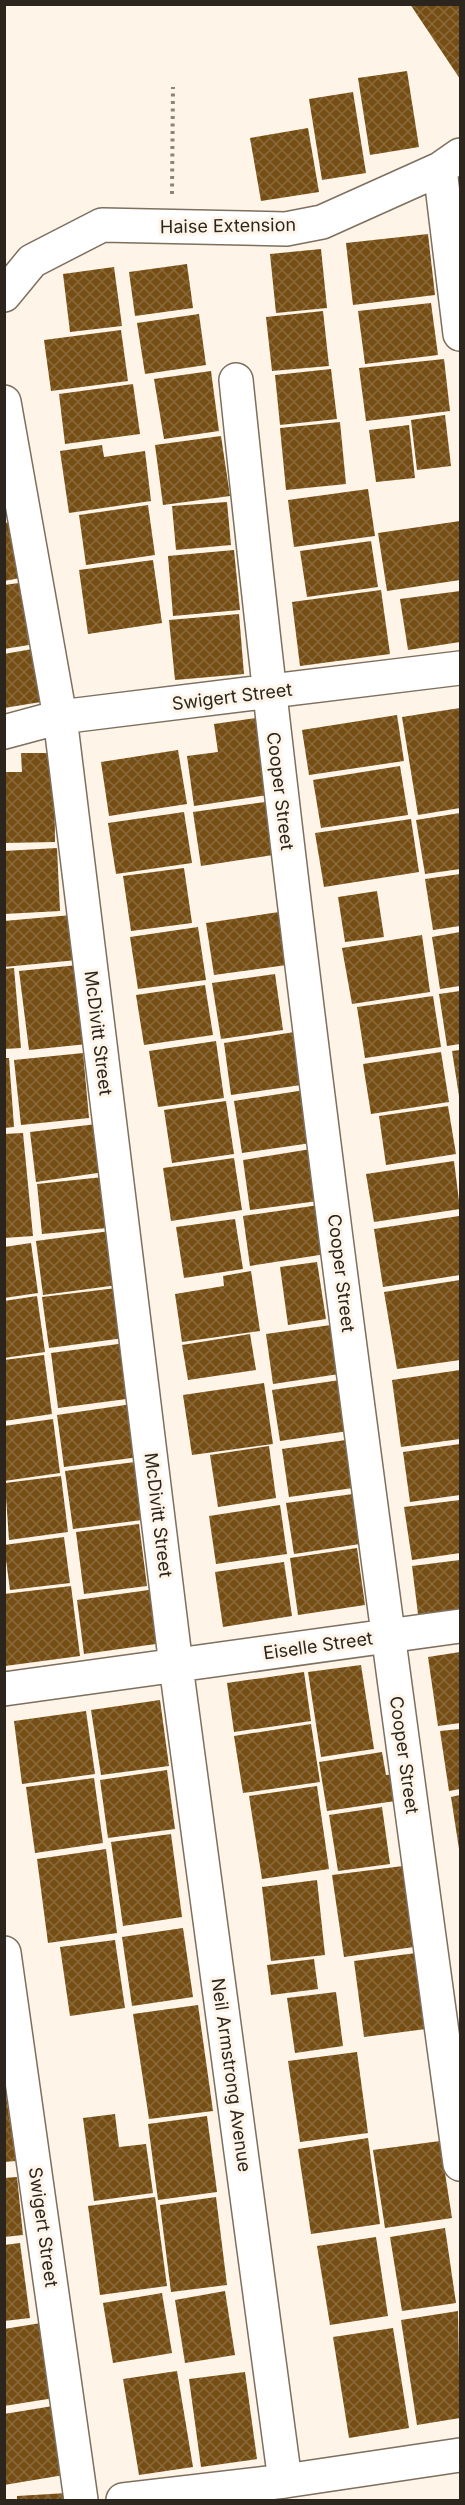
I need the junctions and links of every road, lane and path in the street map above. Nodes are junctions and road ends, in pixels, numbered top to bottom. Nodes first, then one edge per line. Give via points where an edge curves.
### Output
1 (173, 87) dead end
2 (450, 162) edge
3 (172, 227) junction
4 (4, 295) edge
5 (460, 334) edge
6 (236, 380) dead end
7 (4, 402) edge
8 (460, 668) edge
9 (268, 693) junction
10 (60, 717) junction
11 (4, 732) edge
12 (460, 1626) edge
13 (388, 1636) junction
14 (176, 1666) junction
15 (4, 1689) edge
16 (4, 1953) edge
17 (460, 2164) edge
18 (460, 2456) edge
19 (285, 2481) junction
20 (81, 2500) edge
21 (123, 2500) edge

1 - 3 path
2 - 3 street, Haise Extension via 322,222 286,229
2 - 5 street
3 - 4 street, Haise Extension via 102,225 32,261
6 - 9 street, Cooper Street
7 - 10 street, McDivitt Street
8 - 9 street, Swigert Street
9 - 10 street, Swigert Street
9 - 13 street, Cooper Street
10 - 11 street, Swigert Street
10 - 14 street, McDivitt Street
12 - 13 street, Eiselle Street
13 - 14 street, Eiselle Street
13 - 17 street, Cooper Street
14 - 15 street
14 - 19 street, Neil Armstrong Avenue
16 - 20 street, Swigert Street
18 - 19 street
19 - 21 street

